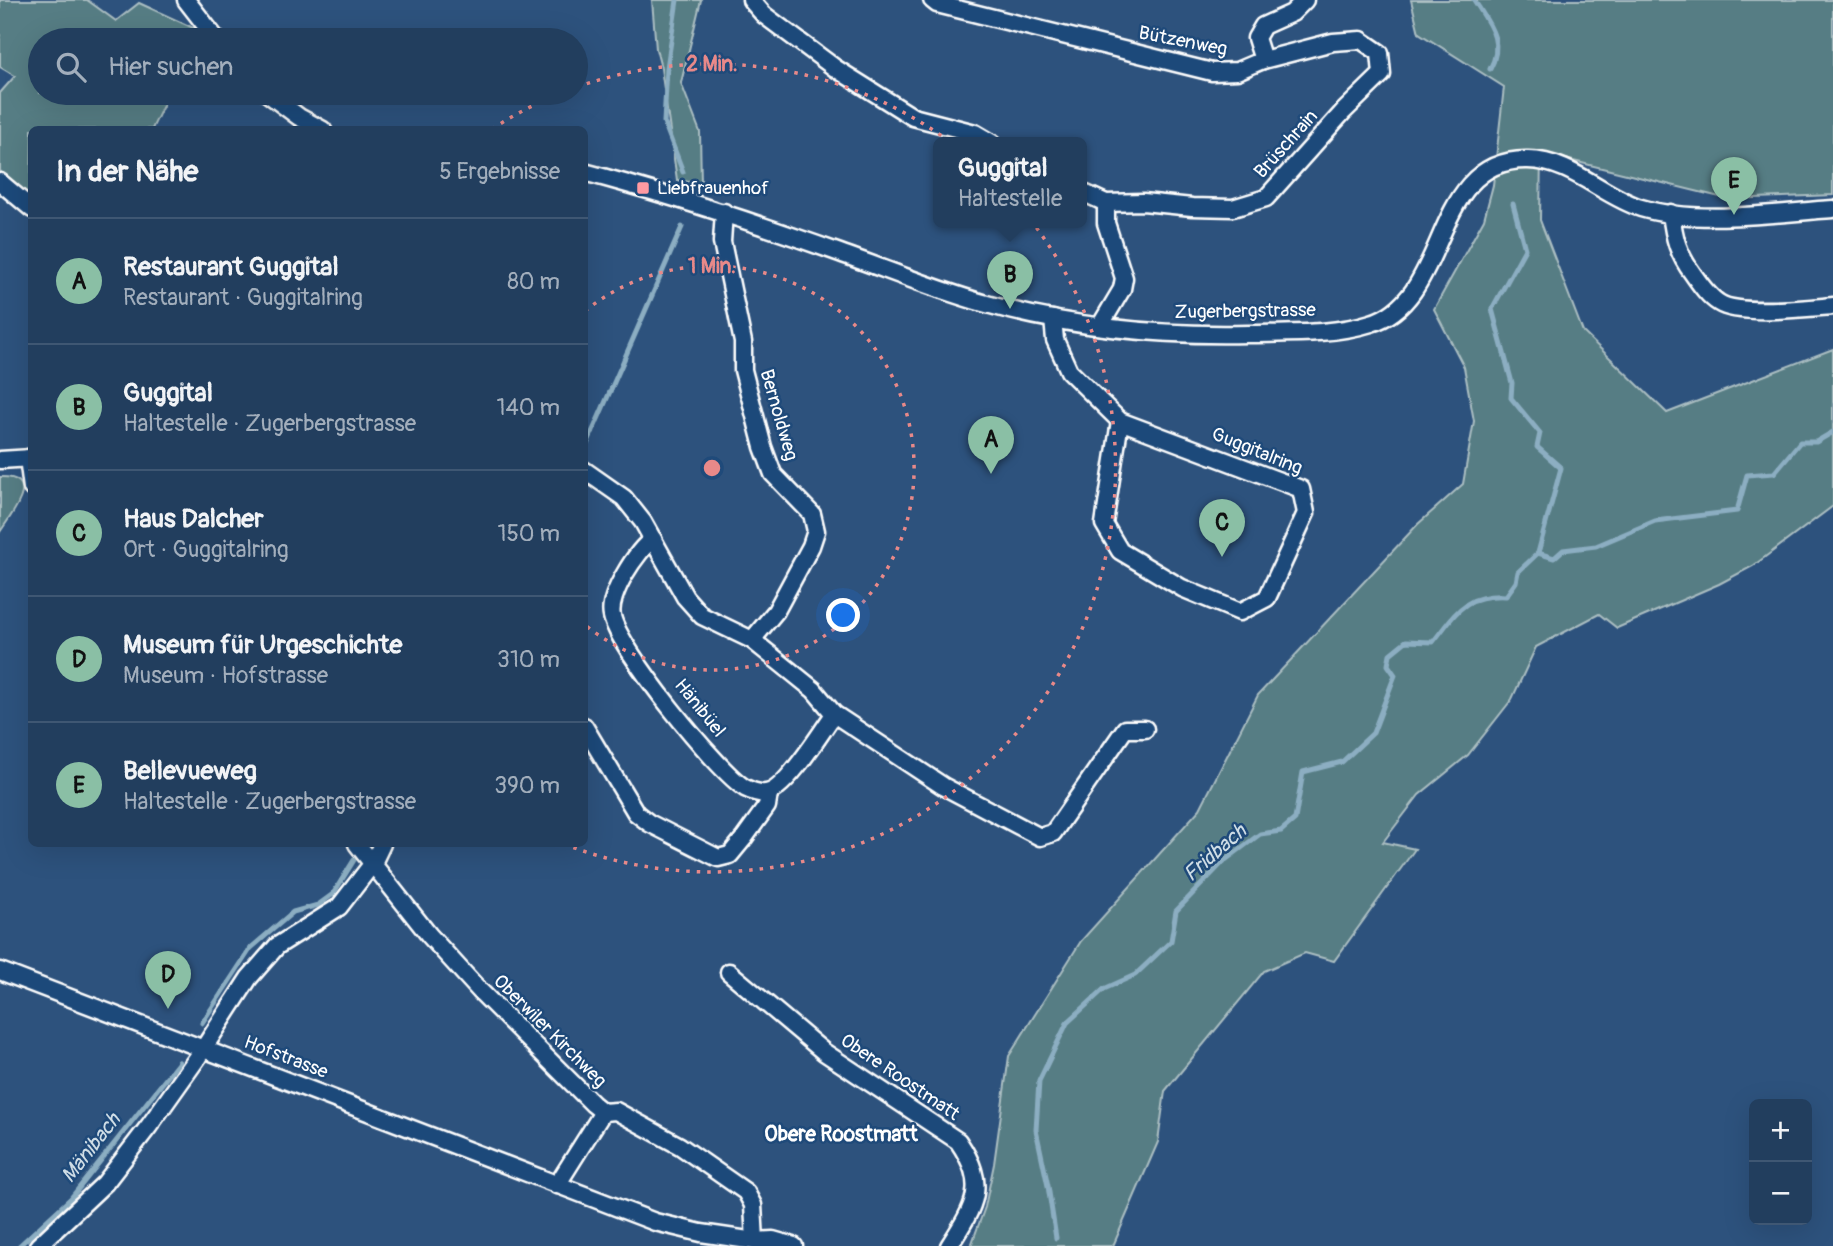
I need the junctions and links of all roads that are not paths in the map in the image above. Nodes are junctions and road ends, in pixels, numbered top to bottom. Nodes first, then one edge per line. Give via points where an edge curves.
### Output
1 (187, 0) edge
2 (751, 0) edge
3 (932, 0) edge
4 (1305, 0) edge
5 (208, 28) edge
6 (1263, 60) junction
7 (283, 105) edge
8 (316, 126) edge
9 (982, 137) edge
10 (588, 174) edge
11 (0, 182) edge
12 (1087, 194) edge
13 (1107, 203) junction
14 (28, 206) edge
15 (1833, 209) edge
16 (724, 212) junction
17 (1671, 213) junction
18 (1833, 306) edge
19 (1053, 319) junction
20 (1100, 326) junction
21 (1121, 421) junction
22 (28, 458) edge
23 (0, 460) edge
24 (588, 472) edge
25 (653, 539) junction
26 (752, 640) junction
27 (834, 714) junction
28 (1145, 729) dead end
29 (588, 733) edge
30 (769, 793) junction
31 (360, 847) edge
32 (381, 847) edge
33 (373, 863) junction
34 (0, 971) edge
35 (729, 972) dead end
36 (205, 1048) junction
37 (603, 1112) junction
38 (557, 1185) junction
39 (759, 1244) edge
40 (38, 1246) edge
41 (794, 1246) edge
42 (949, 1246) edge

1 - 5 street
2 - 9 street via 835,68 913,117
3 - 6 street, Bützenweg via 1212,72 1237,71
4 - 6 street via 1292,13 1263,26 1256,38
6 - 13 street, Brüschrain via 1333,42 1361,40 1380,53 1382,74 1266,198 1233,208
7 - 8 street
10 - 16 street, Zugerbergstrasse
11 - 14 street
12 - 13 street
13 - 20 street via 1106,223 1124,278
15 - 17 street, Zugerbergstrasse via 1734,215
16 - 19 street, Zugerbergstrasse via 945,291
16 - 26 street, Bernoldweg via 722,242 743,342 743,370 763,447 773,474 812,514 816,530 776,611
17 - 18 street via 1674,240 1688,267 1720,304 1777,310
17 - 20 street, Zugerbergstrasse via 1624,202 1559,166 1529,160 1505,163 1472,182 1447,220 1407,301 1376,322 1323,331 1233,335
19 - 20 street, Zugerbergstrasse
19 - 21 street, Guggitalring via 1055,340 1069,371
21 - 21 street, Guggitalring via 1301,489 1306,513 1267,598 1240,612 1182,588 1120,551 1104,524
22 - 23 street
24 - 25 street via 624,498
25 - 26 street via 685,597 702,616
25 - 30 street, Hänibüel via 642,546 615,594 611,615 627,646 687,730 744,787
26 - 27 street via 814,690
27 - 28 street via 943,786 1040,837 1053,833 1125,729
27 - 30 street via 784,781
29 - 30 street via 636,813 718,858 730,855 744,838 767,806
31 - 33 street, Oberwiler Kirchweg
32 - 33 street
33 - 36 street via 339,907 277,946 249,978
33 - 37 street, Oberwiler Kirchweg via 471,982
34 - 36 street, Hofstrasse
35 - 42 street, Obere Roostmatt via 824,1052 958,1141 972,1162 977,1184 972,1205
36 - 38 street, Hofstrasse
36 - 40 street via 105,1183
37 - 38 street
37 - 39 street, Oberwiler Kirchweg via 616,1111 680,1146 746,1192 753,1205
38 - 39 street, Hofstrasse via 655,1222
39 - 41 street, Hofstrasse via 773,1241

